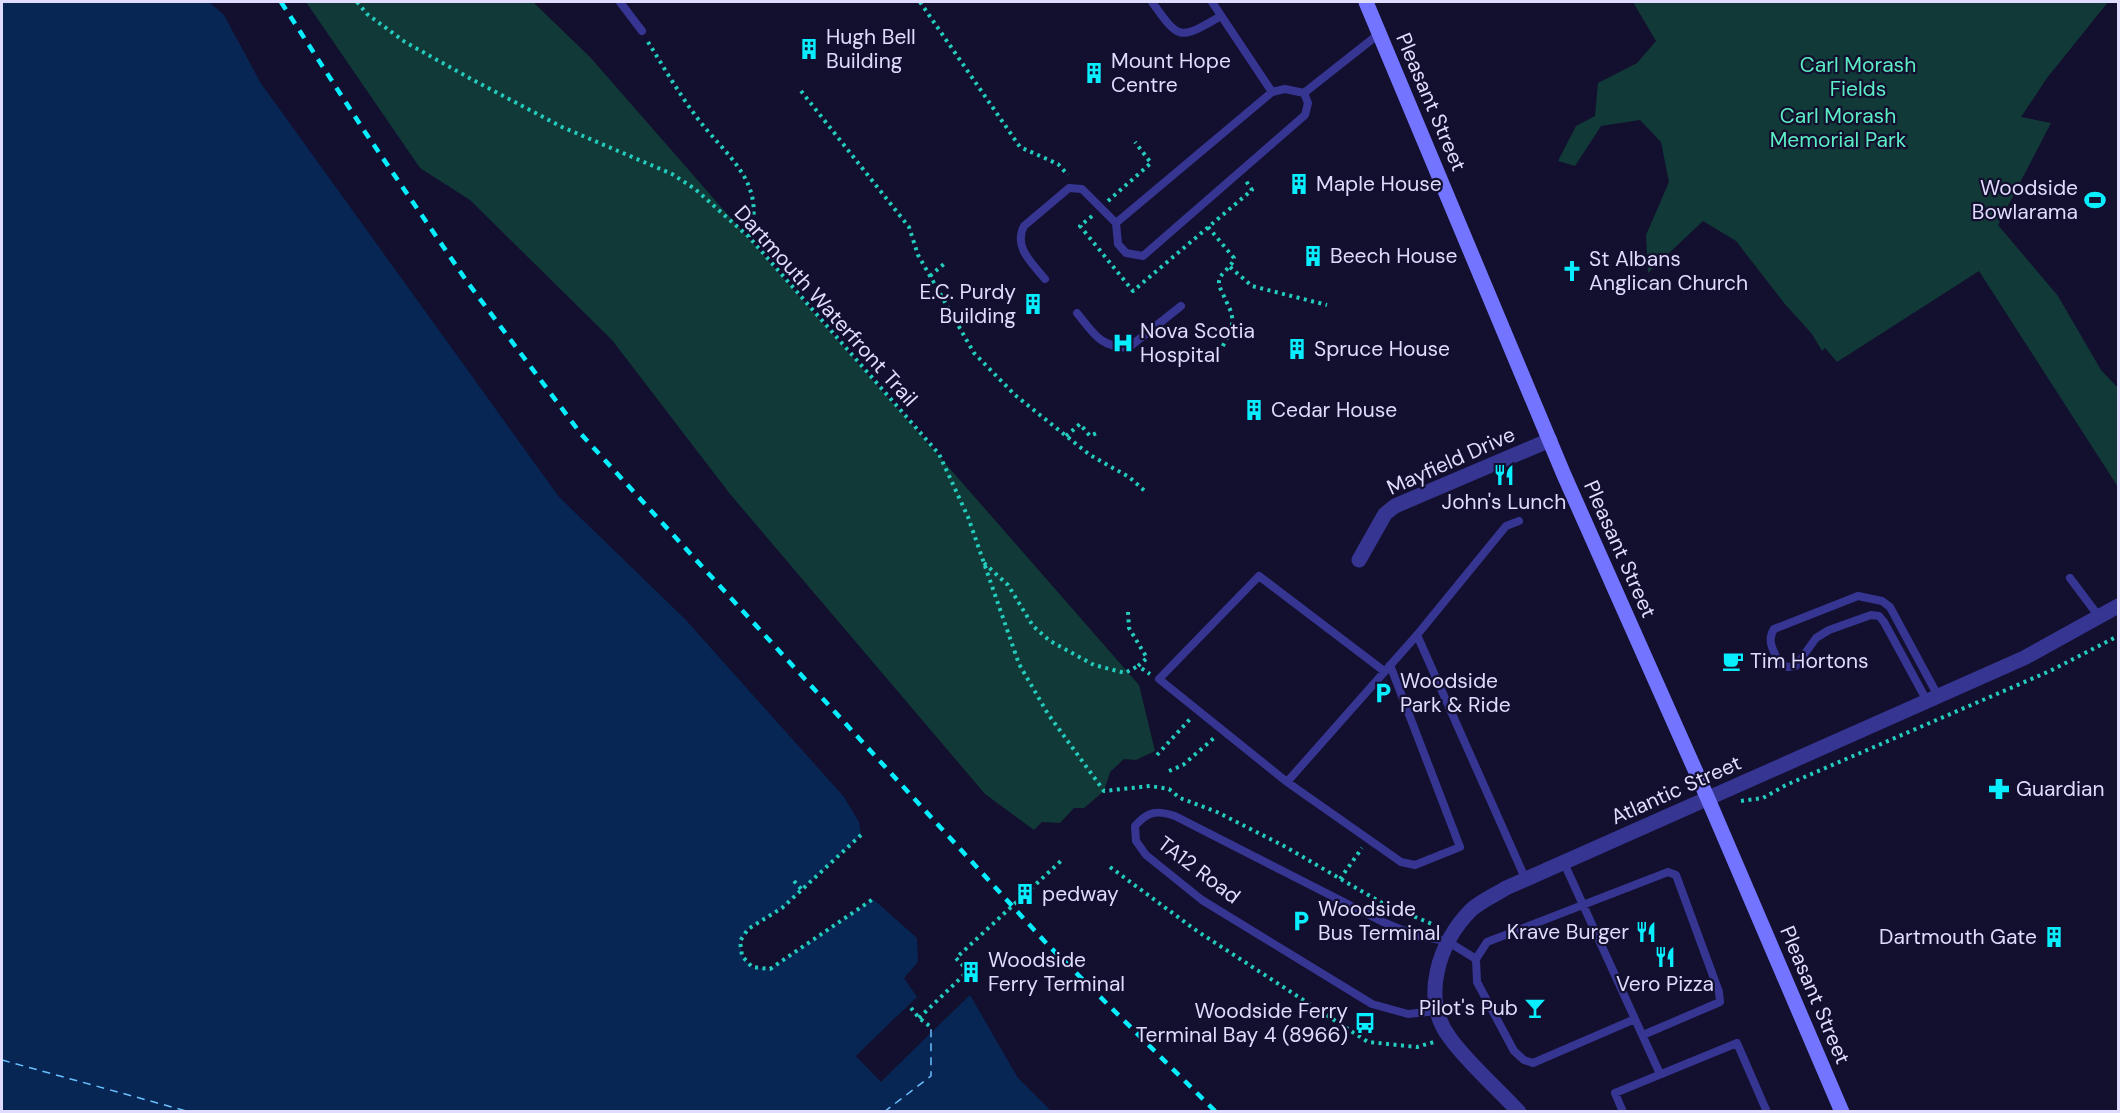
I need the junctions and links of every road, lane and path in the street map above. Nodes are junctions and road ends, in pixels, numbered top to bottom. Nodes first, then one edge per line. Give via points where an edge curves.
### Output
1 (357, 2) edge
2 (620, 2) edge
3 (920, 2) edge
4 (1152, 2) edge
5 (1212, 2) edge
6 (1366, 2) edge
7 (1221, 16) junction
8 (642, 30) joint
9 (1380, 33) junction
10 (801, 91) dead end
11 (1272, 92) junction
12 (1304, 93) junction
13 (1135, 141) dead end
14 (1250, 175) dead end
15 (1076, 187) junction
16 (1101, 208) junction
17 (1116, 223) junction
18 (1208, 227) junction
19 (749, 237) junction
20 (945, 263) dead end
21 (1230, 267) junction
22 (930, 276) junction
23 (1045, 279) dead end
24 (1327, 305) dead end
25 (1180, 306) dead end
26 (1077, 313) dead end
27 (1221, 350) dead end
28 (1097, 433) dead end
29 (1066, 436) junction
30 (1550, 440) junction
31 (1147, 493) dead end
32 (1519, 521) dead end
33 (1359, 560) dead end
34 (984, 562) junction
35 (2070, 578) dead end
36 (2118, 606) edge
37 (1128, 612) dead end
38 (2100, 618) junction
39 (1417, 634) junction
40 (2118, 636) edge
41 (1138, 666) junction
42 (1387, 668) junction
43 (1159, 679) junction
44 (1932, 699) junction
45 (1198, 711) junction
46 (1223, 731) junction
47 (1157, 755) dead end
48 (1169, 771) dead end
49 (1287, 782) junction
50 (1708, 799) junction
51 (1738, 801) dead end
52 (861, 835) dead end
53 (1368, 839) junction
54 (1062, 860) dead end
55 (1564, 863) junction
56 (1110, 867) dead end
57 (1340, 879) junction
58 (1526, 880) junction
59 (794, 881) dead end
60 (802, 890) junction
61 (873, 899) dead end
62 (1583, 903) junction
63 (1450, 936) junction
64 (1476, 959) junction
65 (911, 1008) dead end
66 (1437, 1011) junction
67 (919, 1018) junction
68 (1635, 1019) junction
69 (931, 1027) dead end
70 (1643, 1035) junction
71 (1449, 1038) junction
72 (1660, 1074) junction
73 (1519, 1112) edge
74 (1623, 1112) edge
75 (1767, 1112) edge
76 (1842, 1112) edge

1 - 19 path, Dartmouth Waterfront Trail via 405,42 473,80 562,127 672,174
2 - 8 lane
3 - 15 path via 1020,147 1058,164
4 - 7 lane via 1171,28 1180,33 1190,33
5 - 7 lane
6 - 9 main road, Pleasant Street
7 - 11 lane
8 - 19 path via 695,115 740,168 752,190 755,220
9 - 12 lane
9 - 30 main road, Pleasant Street
10 - 22 path via 909,226
11 - 12 lane via 1285,89
11 - 17 lane
12 - 17 lane via 1308,103 1305,115 1143,256 1126,253 1118,244
13 - 16 path via 1151,163
14 - 18 path via 1245,179 1252,190
15 - 16 lane
15 - 23 lane via 1069,188 1024,226 1020,234 1020,244
16 - 17 lane
16 - 18 path via 1080,226 1134,291
18 - 21 path via 1234,258
19 - 34 path, Dartmouth Waterfront Trail via 939,454
20 - 22 path
21 - 24 path via 1252,286
21 - 27 path via 1219,284 1233,314 1233,324
22 - 29 path via 974,352 1015,395
25 - 26 lane via 1128,348 1113,347 1099,340
28 - 29 path via 1089,436 1080,424
29 - 31 path
30 - 33 street, Mayfield Drive via 1395,506 1385,514
30 - 50 main road, Pleasant Street
32 - 39 lane via 1506,526
34 - 41 path via 1008,585 1033,626 1050,641 1094,665 1125,673
34 - 57 path, Dartmouth Waterfront Trail via 1019,664 1048,714 1104,791 1150,786 1168,789
35 - 38 lane
36 - 38 street, Atlantic Street
37 - 41 path via 1130,628 1147,658
38 - 44 street, Atlantic Street via 2024,658
39 - 42 lane
39 - 58 lane
40 - 51 path via 2050,671 1763,798
41 - 43 path
42 - 43 lane via 1259,576
42 - 49 lane
42 - 53 lane via 1460,847 1415,865 1401,862
43 - 45 lane
44 - 44 lane via 1879,616 1871,615 1829,630 1816,638 1797,666 1780,664 1770,635 1773,629 1858,596 1882,601 1890,607
44 - 50 street, Atlantic Street
45 - 46 lane
45 - 47 path
46 - 48 path via 1183,765
46 - 49 lane
49 - 53 lane
50 - 55 street, Atlantic Street
50 - 76 main road, Pleasant Street
52 - 60 path
53 - 57 path
54 - 67 path via 956,958 968,971
55 - 58 street, Atlantic Street
55 - 62 lane
56 - 71 path via 1197,931 1368,1042 1417,1047
57 - 63 path
58 - 63 street, Atlantic Street via 1473,909
59 - 60 path
60 - 61 path via 748,929 740,941 742,956 752,967 770,969
62 - 64 lane via 1487,942
62 - 68 lane
62 - 70 lane via 1668,872 1676,875 1720,1002
63 - 64 lane
63 - 66 street, Atlantic Street via 1436,975
63 - 66 lane, TA12 Road via 1417,936 1383,922 1175,816 1158,811 1144,815 1135,826 1136,841 1146,855 1202,900 1372,1004 1408,1014
64 - 68 lane via 1477,982 1514,1051 1524,1060 1533,1062
65 - 67 path
66 - 71 street, Atlantic Street
67 - 69 path
68 - 70 lane
70 - 72 lane
71 - 73 street, Atlantic Street
72 - 74 lane via 1615,1093
72 - 75 lane via 1737,1043

